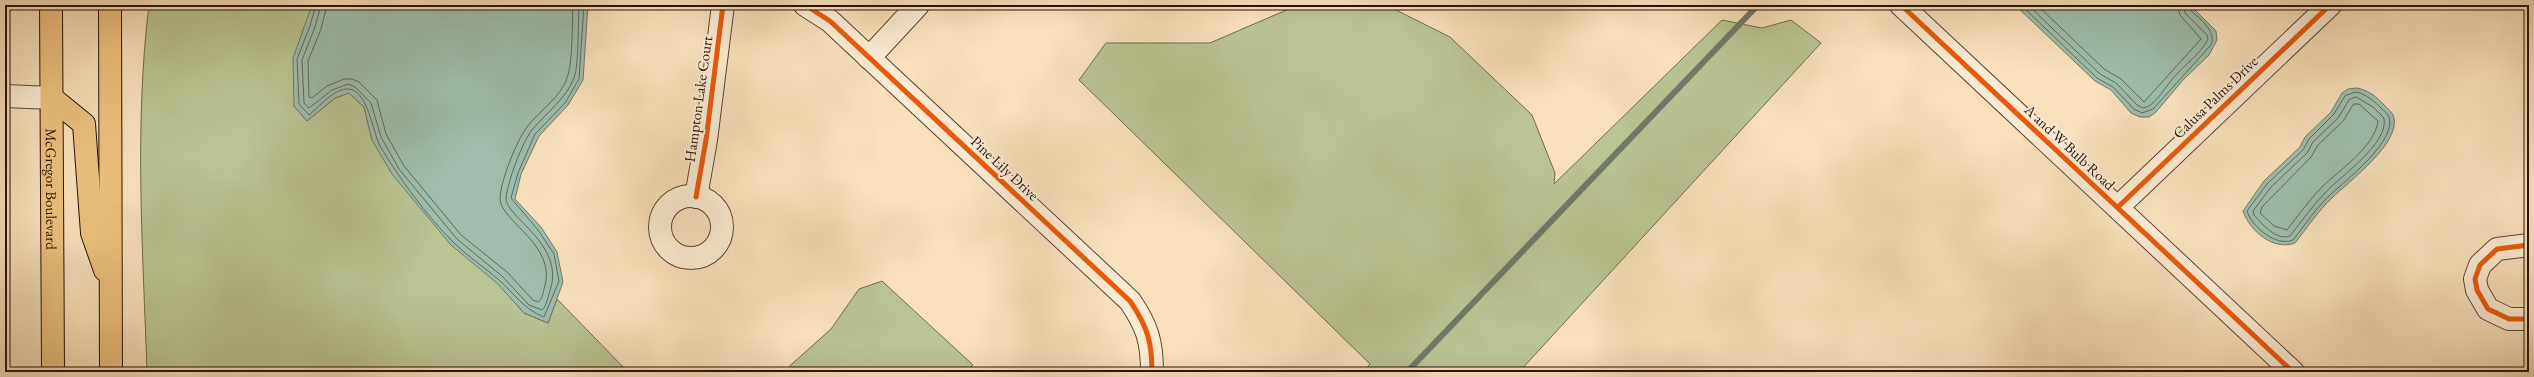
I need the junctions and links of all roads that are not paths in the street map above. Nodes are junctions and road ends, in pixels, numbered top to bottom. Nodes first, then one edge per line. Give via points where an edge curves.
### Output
1 (51, 5) edge
2 (110, 5) edge
3 (723, 5) edge
4 (805, 5) edge
5 (918, 5) edge
6 (1901, 5) edge
7 (2330, 5) edge
8 (869, 58) junction
9 (5, 96) edge
10 (52, 98) junction
11 (696, 197) dead end
12 (2118, 207) junction
13 (2529, 245) edge
14 (111, 284) junction
15 (2529, 319) edge
16 (53, 372) edge
17 (111, 372) edge
18 (1152, 372) edge
19 (2293, 372) edge

1 - 10 main road, McGregor Boulevard
2 - 14 main road
3 - 11 street, Hampton Lake Court
4 - 8 street, Pine Lily Drive via 830,21
5 - 8 street
6 - 12 street, A and W Bulb Road
7 - 12 street, Calusa Palms Drive
8 - 18 street, Pine Lily Drive via 1130,301 1145,322 1152,348
9 - 10 street
10 - 14 main road via 84,124 92,233
10 - 16 main road, McGregor Boulevard
12 - 19 street, A and W Bulb Road
13 - 15 street via 2498,249 2480,265 2475,279 2477,290 2488,309 2509,320
14 - 17 main road

